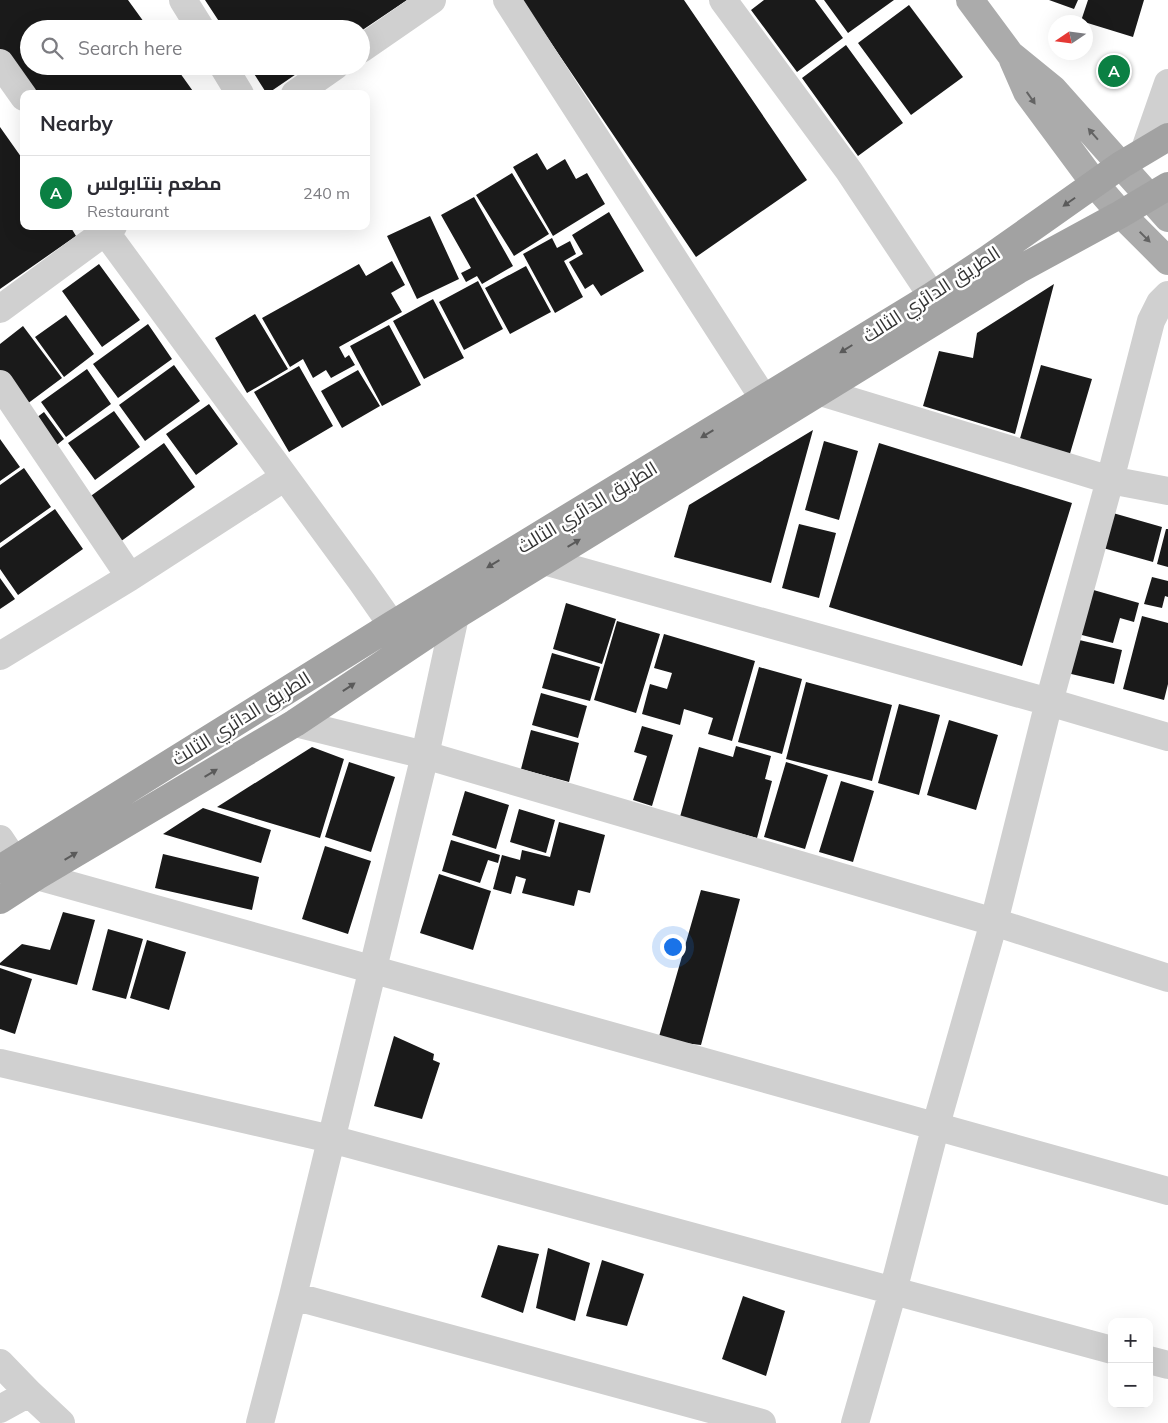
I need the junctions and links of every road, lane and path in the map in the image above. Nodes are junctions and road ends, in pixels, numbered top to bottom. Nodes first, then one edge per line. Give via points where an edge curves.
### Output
1 (183, 0) edge
2 (432, 0) edge
3 (508, 0) edge
4 (722, 0) edge
5 (970, 0) edge
6 (195, 20) edge
7 (370, 42) edge
8 (1010, 54) junction
9 (0, 63) edge
10 (229, 75) edge
11 (322, 75) edge
12 (1168, 83) edge
13 (238, 90) edge
14 (301, 90) edge
15 (14, 97) edge
16 (1156, 143) edge
17 (1120, 165) junction
18 (1095, 184) junction
19 (1158, 191) edge
20 (1121, 214) junction
21 (1168, 218) edge
22 (103, 230) edge
23 (107, 230) edge
24 (1168, 261) edge
25 (1168, 295) edge
26 (932, 296) junction
27 (0, 309) edge
28 (0, 384) edge
29 (821, 392) junction
30 (764, 399) junction
31 (285, 477) junction
32 (1110, 480) junction
33 (1168, 491) edge
34 (544, 561) junction
35 (130, 577) junction
36 (455, 616) junction
37 (392, 625) junction
38 (0, 656) edge
39 (1049, 702) junction
40 (296, 723) junction
41 (1168, 737) edge
42 (425, 755) junction
43 (5, 856) edge
44 (37, 876) junction
45 (0, 900) edge
46 (994, 922) junction
47 (373, 969) junction
48 (1168, 978) edge
49 (0, 1063) edge
50 (936, 1125) junction
51 (331, 1139) junction
52 (1168, 1191) edge
53 (893, 1291) junction
54 (293, 1296) junction
55 (1108, 1349) edge
56 (1153, 1361) edge
57 (0, 1363) edge
58 (1168, 1365) edge
59 (29, 1393) junction
60 (0, 1409) edge
61 (61, 1423) edge
62 (260, 1423) edge
63 (762, 1423) edge
64 (855, 1423) edge

1 - 6 street
2 - 7 street
3 - 30 street
4 - 26 street via 849,171
5 - 8 main road
17 -> 8 main road via 1053,89
8 -> 18 main road via 1027,92
9 - 15 street
10 - 13 street
11 - 14 street
12 - 16 street
16 - 17 highway, الطريق الدائري الثالث
17 - 18 highway, الطريق الدائري الثالث
17 - 19 main road
18 - 20 main road
18 -> 26 highway, الطريق الدائري الثالث
19 - 20 highway, الطريق الدائري الثالث
19 - 21 main road
20 -> 24 main road
20 - 29 highway, الطريق الدائري الثالث via 1018,270
22 - 27 street
23 - 31 street
25 - 32 street via 1151,321
26 -> 30 highway, الطريق الدائري الثالث
28 - 35 street
29 - 32 street
34 -> 29 highway, الطريق الدائري الثالث
30 -> 37 highway, الطريق الدائري الثالث
31 - 35 street
31 - 37 street
32 - 33 street
32 - 39 street
34 - 36 highway, الطريق الدائري الثالث
34 - 39 street
35 - 38 street
40 -> 36 highway, الطريق الدائري الثالث
36 - 42 street
37 - 43 highway, الطريق الدائري الثالث
39 - 41 street
39 - 46 street
40 - 42 street
44 -> 40 highway, الطريق الدائري الثالث
42 - 46 street
42 - 47 street
44 - 45 highway, الطريق الدائري الثالث
44 - 47 street
46 - 48 street
46 - 50 street
47 - 50 street
47 - 51 street
49 - 51 street
50 - 52 street
50 - 53 street
51 - 53 street
51 - 54 street
53 - 55 street
53 - 64 street
54 - 62 street
54 - 63 street
56 - 58 street
57 - 59 street
59 - 60 street
59 - 61 street

